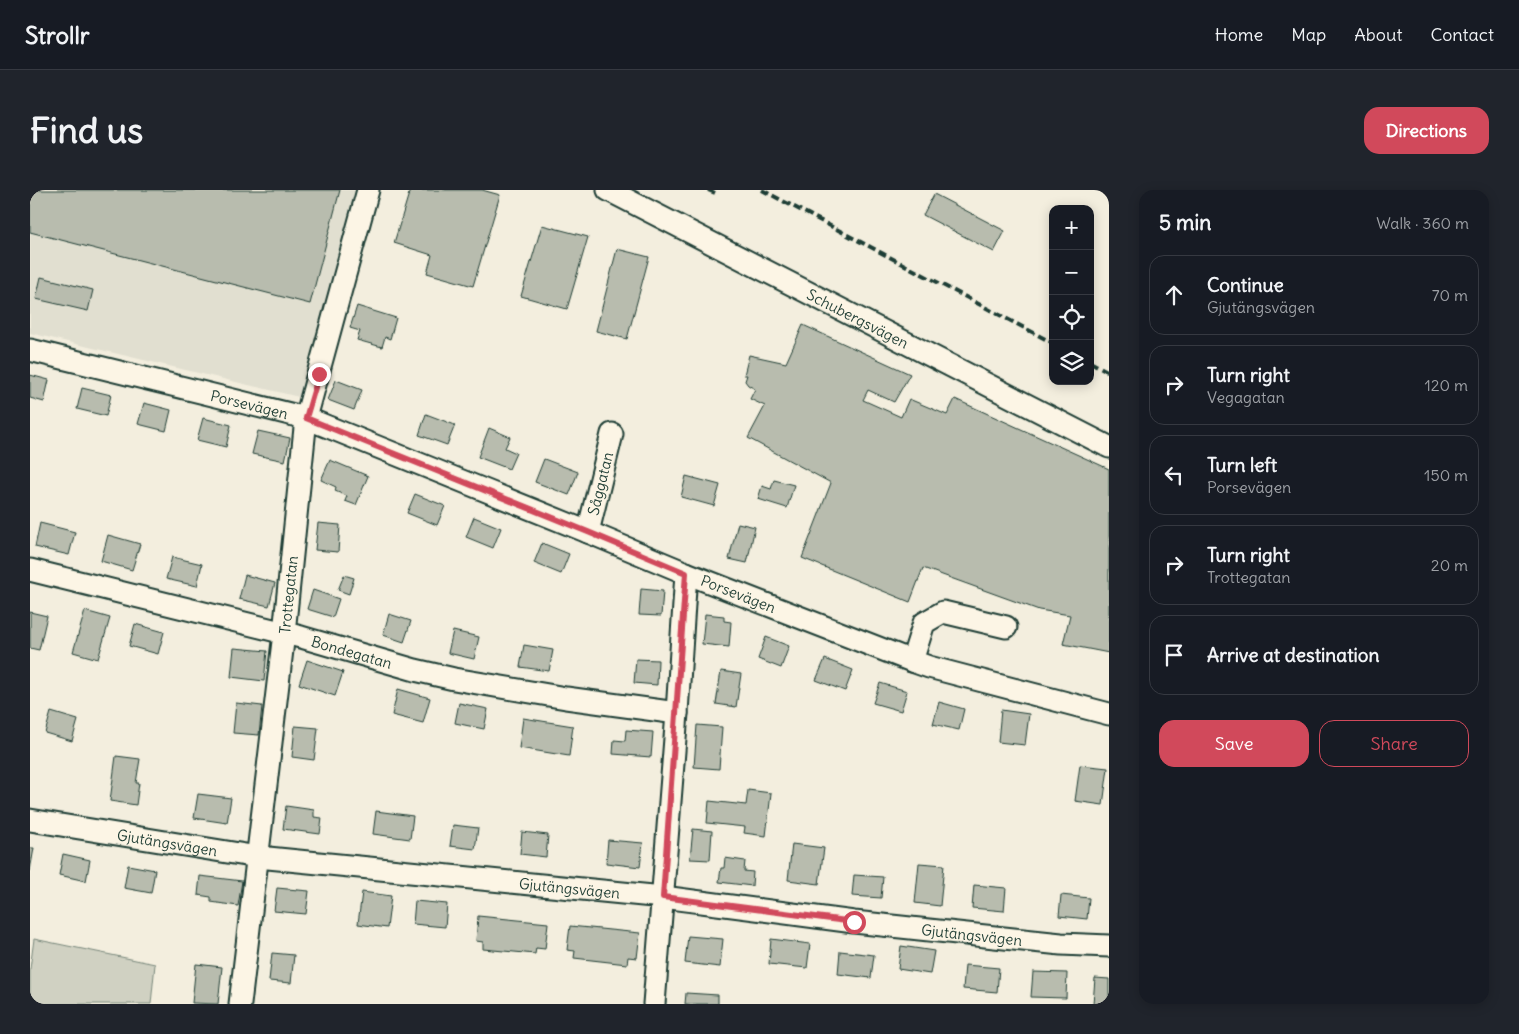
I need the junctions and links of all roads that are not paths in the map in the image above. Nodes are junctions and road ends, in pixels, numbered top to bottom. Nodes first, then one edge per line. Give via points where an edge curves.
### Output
1 (368, 190) edge
2 (608, 190) edge
3 (30, 350) edge
4 (306, 418) junction
5 (612, 434) dead end
6 (1109, 447) edge
7 (588, 532) junction
8 (30, 570) edge
9 (686, 573) junction
10 (1006, 627) dead end
11 (284, 633) junction
12 (912, 661) junction
13 (677, 713) junction
14 (1109, 714) edge
15 (30, 820) edge
16 (258, 857) junction
17 (663, 897) junction
18 (1109, 946) edge
19 (240, 1004) edge
20 (654, 1004) edge

1 - 4 street, Trottegatan
2 - 6 street, Schubergsvägen
3 - 4 street, Porsevägen
4 - 7 street, Porsevägen
4 - 11 street, Trottegatan
5 - 7 street, Såggatan
7 - 9 street, Porsevägen
8 - 11 street, Bondegatan
9 - 12 street, Porsevägen
9 - 13 street
10 - 12 street via 943,612 924,623
11 - 13 street, Bondegatan via 454,679
11 - 16 street, Trottegatan
12 - 14 street, Porsevägen
13 - 17 street
15 - 16 street, Gjutängsvägen
16 - 17 street, Gjutängsvägen
16 - 19 street, Trottegatan
17 - 18 street, Gjutängsvägen via 854,922 1061,944
17 - 20 street

